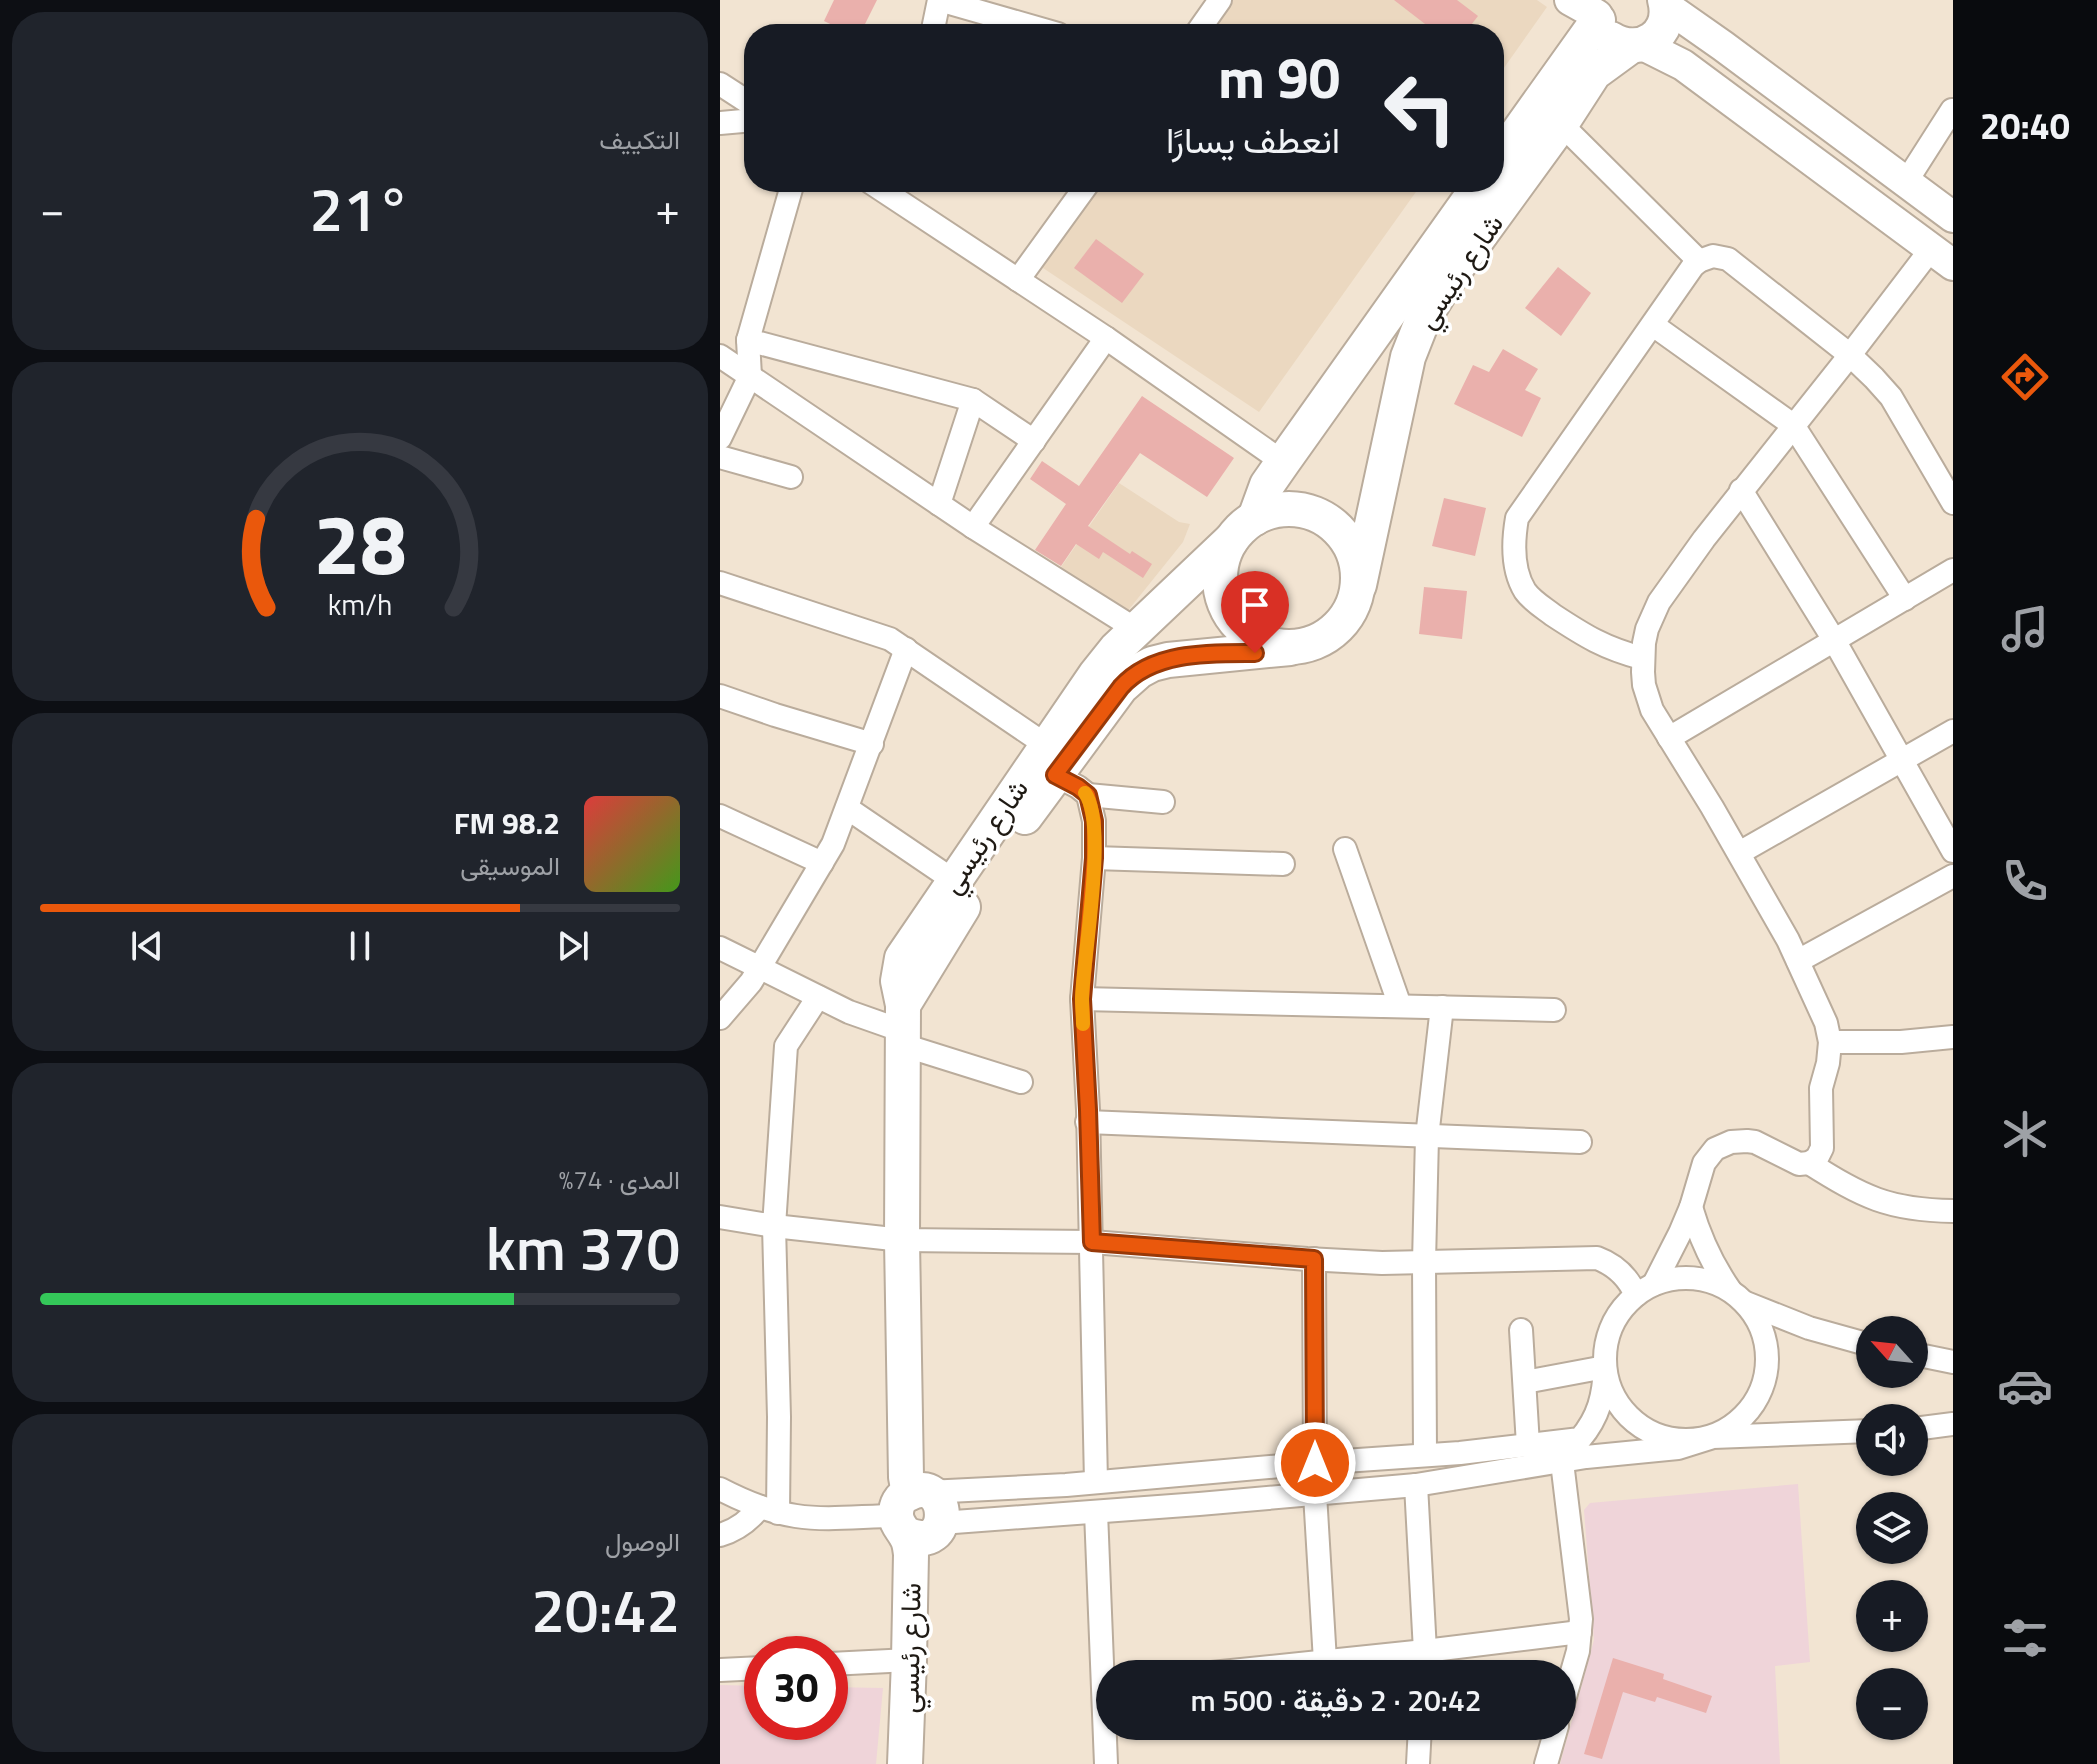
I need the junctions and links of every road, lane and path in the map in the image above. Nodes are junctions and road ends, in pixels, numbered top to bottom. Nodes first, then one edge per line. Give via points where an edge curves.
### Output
1 (939, 0) edge
2 (1220, 0) edge
3 (1666, 3) edge
4 (1591, 9) edge
5 (934, 24) edge
6 (1023, 24) edge
7 (1203, 24) edge
8 (1637, 46) junction
9 (720, 84) edge
10 (744, 100) edge
11 (1952, 110) edge
12 (744, 121) edge
13 (720, 123) edge
14 (1561, 124) junction
15 (1504, 150) edge
16 (1906, 182) junction
17 (790, 192) edge
18 (899, 192) edge
19 (1082, 192) edge
20 (1475, 192) edge
21 (1953, 217) edge
22 (1942, 257) edge
23 (1699, 261) junction
24 (1018, 280) junction
25 (1653, 325) junction
26 (1106, 338) junction
27 (748, 340) junction
28 (1850, 355) junction
29 (720, 356) edge
30 (750, 376) junction
31 (973, 400) junction
32 (1793, 425) junction
33 (720, 438) edge
34 (1034, 441) junction
35 (720, 457) edge
36 (1283, 462) junction
37 (1944, 465) edge
38 (791, 477) dead end
39 (1741, 490) junction
40 (1953, 503) edge
41 (939, 504) junction
42 (1314, 513) junction
43 (973, 527) junction
44 (1243, 529) junction
45 (1953, 570) edge
46 (720, 583) edge
47 (1359, 585) junction
48 (1905, 599) junction
49 (1137, 630) junction
50 (1834, 640) junction
51 (1290, 648) junction
52 (906, 649) junction
53 (1642, 658) junction
54 (720, 696) edge
55 (1953, 731) edge
56 (1669, 738) junction
57 (872, 744) junction
58 (1050, 760) junction
59 (1901, 761) junction
60 (1088, 795) junction
61 (1163, 802) dead end
62 (847, 808) junction
63 (720, 816) edge
64 (1345, 849) dead end
65 (1953, 851) edge
66 (1739, 853) junction
67 (1094, 858) junction
68 (822, 863) junction
69 (1283, 864) dead end
70 (1953, 876) edge
71 (953, 880) junction
72 (720, 948) edge
73 (1798, 961) junction
74 (760, 968) junction
75 (818, 997) junction
76 (1082, 999) junction
77 (1400, 1006) junction
78 (1442, 1007) junction
79 (1554, 1010) dead end
80 (720, 1018) edge
81 (903, 1027) junction
82 (1953, 1037) edge
83 (1830, 1042) junction
84 (1021, 1082) dead end
85 (1087, 1122) junction
86 (1427, 1137) junction
87 (1580, 1142) dead end
88 (1809, 1163) junction
89 (1691, 1207) junction
90 (1953, 1211) edge
91 (720, 1217) edge
92 (774, 1226) junction
93 (902, 1240) junction
94 (1092, 1242) junction
95 (1314, 1259) junction
96 (1424, 1262) junction
97 (1645, 1289) junction
98 (1738, 1296) junction
99 (1521, 1330) dead end
100 (1856, 1341) edge
101 (1928, 1357) edge
102 (1953, 1362) edge
103 (1605, 1367) junction
104 (1525, 1382) junction
105 (1953, 1424) edge
106 (1928, 1427) edge
107 (1856, 1432) edge
108 (1713, 1437) junction
109 (1528, 1445) junction
110 (1425, 1454) junction
111 (1562, 1462) junction
112 (1315, 1463) junction
113 (1096, 1482) junction
114 (1416, 1485) junction
115 (720, 1489) edge
116 (1315, 1494) junction
117 (769, 1510) junction
118 (1096, 1512) junction
119 (918, 1516) junction
120 (720, 1535) edge
121 (1580, 1632) junction
122 (1425, 1651) junction
123 (909, 1660) junction
124 (1105, 1660) edge
125 (1325, 1660) edge
126 (1335, 1660) edge
127 (1424, 1660) edge
128 (1575, 1660) edge
129 (848, 1663) edge
130 (744, 1669) edge
131 (720, 1670) edge
132 (1106, 1740) edge
133 (1419, 1740) edge
134 (1553, 1740) edge
135 (905, 1764) edge
136 (926, 1764) edge
137 (1106, 1764) edge
138 (1418, 1764) edge
139 (1546, 1764) edge

1 - 5 street
1 - 6 street
2 - 7 street
3 - 8 highway, شارع رئيسي via 1661,30
3 - 16 main road
4 - 8 highway via 1610,39
4 - 15 highway
8 - 14 highway, شارع رئيسي via 1594,73
8 - 22 main road via 1683,65
9 - 10 street
11 - 16 street
12 - 13 street
14 - 23 street
14 - 47 highway, شارع رئيسي via 1446,282 1414,338
16 - 21 main road
17 - 27 street
18 - 24 street
19 - 24 street
20 - 36 highway, شارع رئيسي
22 - 28 street
23 - 25 street
23 - 28 street via 1713,256 1728,259
24 - 26 street
25 - 32 street
25 - 53 street via 1517,518 1514,542 1520,579 1539,605 1591,640
26 - 34 street
26 - 36 street
27 - 30 street
27 - 31 street
28 - 32 street
28 - 37 street
29 - 30 street
30 - 33 street
30 - 41 street
31 - 34 street
31 - 41 street
32 - 39 street
32 - 48 street
34 - 43 street
35 - 38 street
36 - 42 highway via 1303,484
36 - 44 highway, شارع رئيسي
37 - 40 street
39 - 50 street
39 - 53 street via 1659,602
41 - 43 street
42 - 44 highway via 1273,510
42 - 47 highway via 1339,529 1351,545
43 - 49 street
44 - 49 highway, شارع رئيسي
44 - 51 highway, شارع رئيسي via 1223,558 1223,598 1231,616 1252,637
45 - 48 street
46 - 52 street via 877,634
47 - 51 highway, شارع رئيسي via 1354,604 1336,629
48 - 50 street
49 - 58 highway, شارع رئيسي via 1096,674
50 - 56 street
50 - 59 street
51 - 58 highway, شارع رئيسي via 1152,664 1130,677
52 - 57 street
52 - 58 street
53 - 56 street via 1647,697
54 - 57 street
55 - 59 street
56 - 66 street
57 - 62 street
58 - 60 street
58 - 71 highway, شارع رئيسي
58 - 81 highway, شارع رئيسي via 931,957
59 - 65 street
59 - 66 street
60 - 61 street
60 - 67 street
62 - 68 street
62 - 71 street
63 - 68 street
64 - 77 street
66 - 73 street
67 - 69 street
67 - 76 street
68 - 74 street
70 - 73 street
71 - 81 highway, شارع رئيسي via 902,958 898,981
72 - 74 street
73 - 83 street
74 - 75 street
74 - 80 street
75 - 81 street
75 - 92 street via 786,1046
76 - 77 street
76 - 85 street
77 - 78 street
78 - 79 street
78 - 86 street
81 - 84 street
81 - 93 highway, شارع رئيسي
82 - 83 street
83 - 88 street via 1821,1088 1822,1148
85 - 86 street
85 - 94 street
86 - 87 street
86 - 96 street
88 - 89 street via 1799,1164 1755,1142 1731,1142 1715,1149 1704,1163
88 - 90 street via 1885,1203
89 - 97 street
89 - 98 street via 1708,1255
91 - 92 street
92 - 93 street
92 - 117 street via 779,1417
93 - 94 street
93 - 119 highway, شارع رئيسي via 906,1477
94 - 95 street
94 - 113 street
95 - 96 street
95 - 112 street
96 - 97 street via 1597,1258
96 - 110 street
97 - 98 street via 1693,1278
97 - 103 street via 1611,1327
98 - 100 street via 1809,1328
98 - 108 street via 1759,1321 1768,1367 1751,1410
99 - 104 street
101 - 102 street
103 - 104 street
103 - 108 street via 1617,1402 1642,1429 1689,1442
103 - 109 street via 1602,1402 1580,1439
104 - 109 street
105 - 106 street
107 - 108 street
108 - 111 street via 1678,1448
109 - 110 street
110 - 112 street
111 - 114 street
111 - 121 street
112 - 113 street
113 - 119 street
114 - 116 street
114 - 122 street
115 - 117 street
116 - 118 street
116 - 125 street
117 - 119 street via 811,1518
117 - 120 street
118 - 119 street
118 - 124 street
119 - 123 highway, شارع رئيسي via 910,1544
119 - 136 highway, شارع رئيسي
121 - 122 street
121 - 128 street
122 - 126 street
122 - 127 street
123 - 129 street
123 - 135 highway, شارع رئيسي
130 - 131 street
132 - 137 street
133 - 138 street
134 - 139 street

